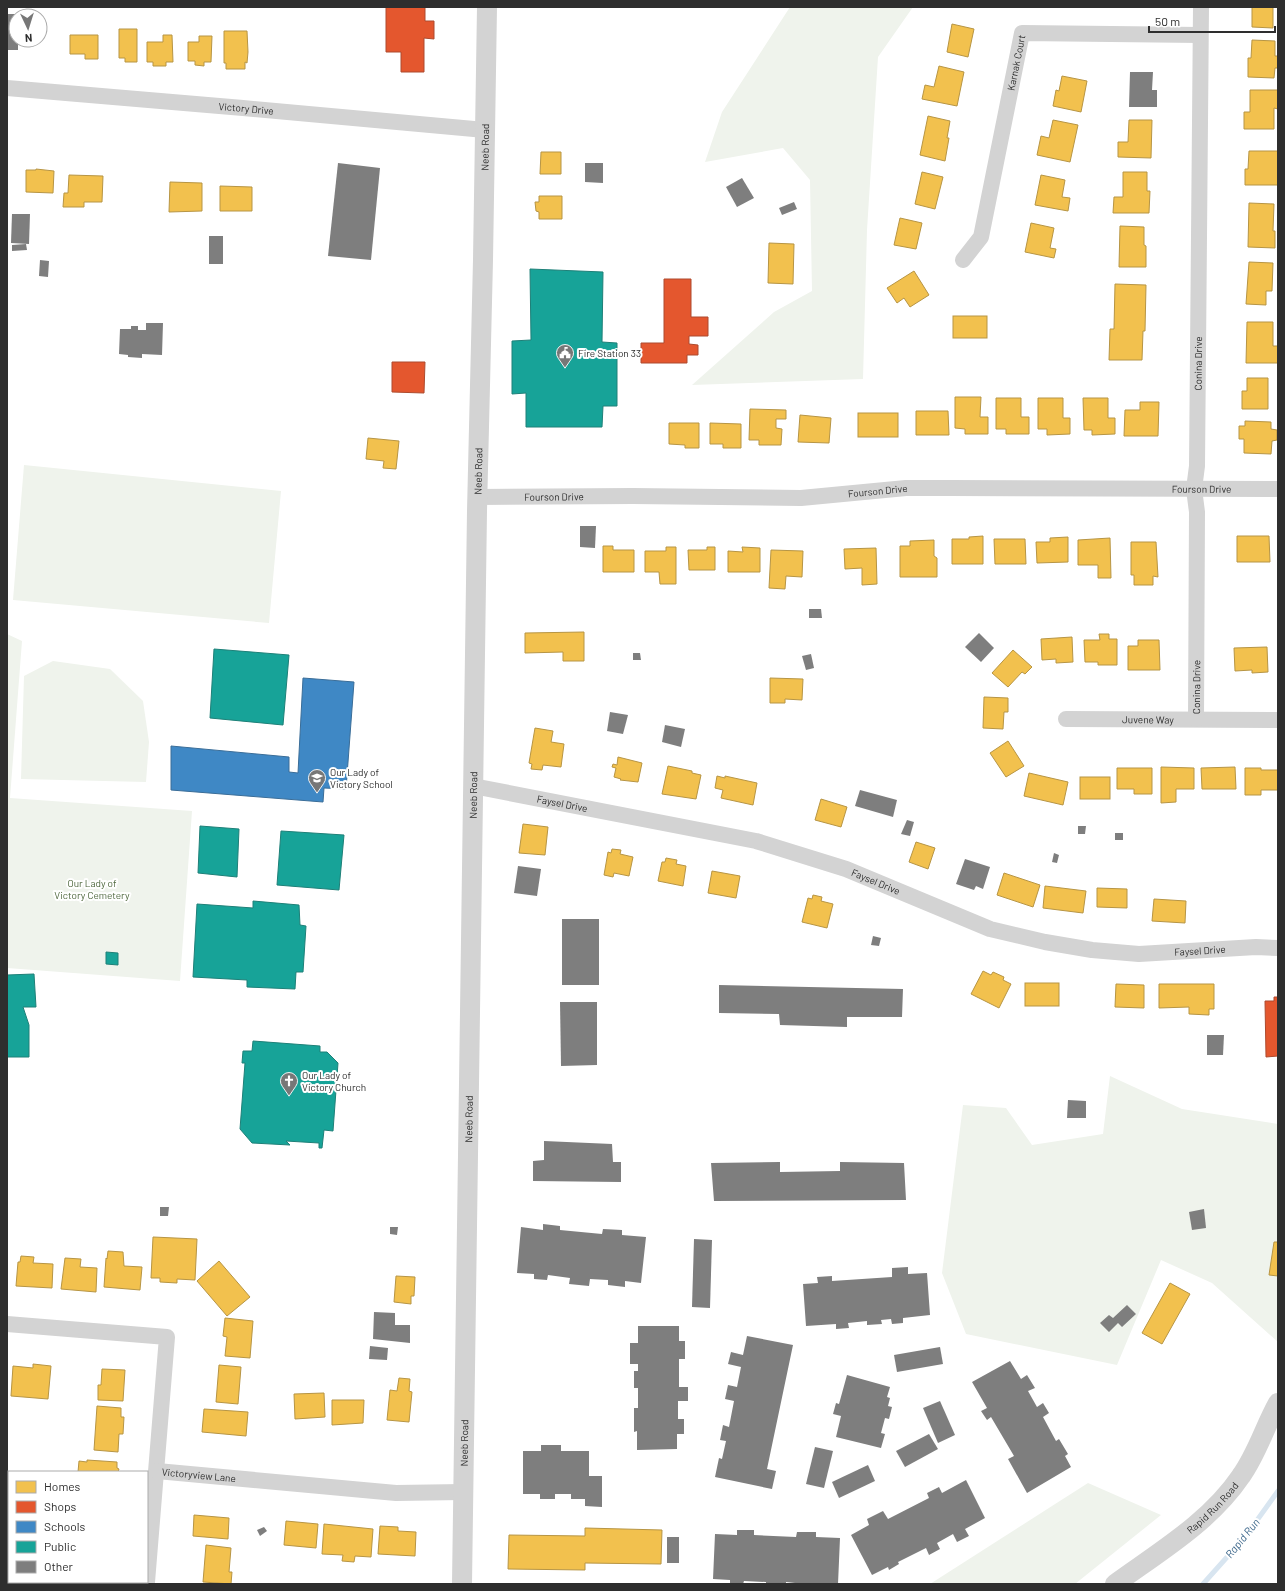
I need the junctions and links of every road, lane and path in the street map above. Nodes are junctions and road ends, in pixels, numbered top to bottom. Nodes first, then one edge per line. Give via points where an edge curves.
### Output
1 (487, 7) edge
2 (1201, 7) edge
3 (1200, 35) junction
4 (7, 88) edge
5 (485, 130) junction
6 (963, 260) dead end
7 (1194, 489) junction
8 (1278, 489) edge
9 (477, 497) junction
10 (1066, 719) dead end
11 (1196, 719) junction
12 (1278, 720) edge
13 (474, 786) junction
14 (1278, 948) edge
15 (7, 1324) edge
16 (1278, 1403) edge
17 (157, 1471) junction
18 (463, 1492) junction
19 (148, 1571) edge
20 (462, 1584) edge
21 (1115, 1584) edge

1 - 5 street, Neeb Road
2 - 3 street, Conina Drive
3 - 6 street, Karnak Court via 1022,33 981,237
3 - 7 street, Conina Drive via 1197,466
4 - 5 street, Victory Drive
5 - 9 street, Neeb Road
7 - 8 street, Fourson Drive
7 - 9 street, Fourson Drive via 906,488 801,498
7 - 11 street, Conina Drive via 1197,512
9 - 13 street, Neeb Road
10 - 11 street, Juvene Way
11 - 12 street, Juvene Way
13 - 14 street, Faysel Drive via 756,841 846,869 990,929 1044,942 1139,954
13 - 18 street, Neeb Road
15 - 17 street, Victoryview Lane via 167,1337
16 - 21 street, Rapid Run Road via 1242,1476 1216,1506 1193,1528
17 - 18 street, Victoryview Lane via 396,1493
17 - 19 street
18 - 20 street, Neeb Road

